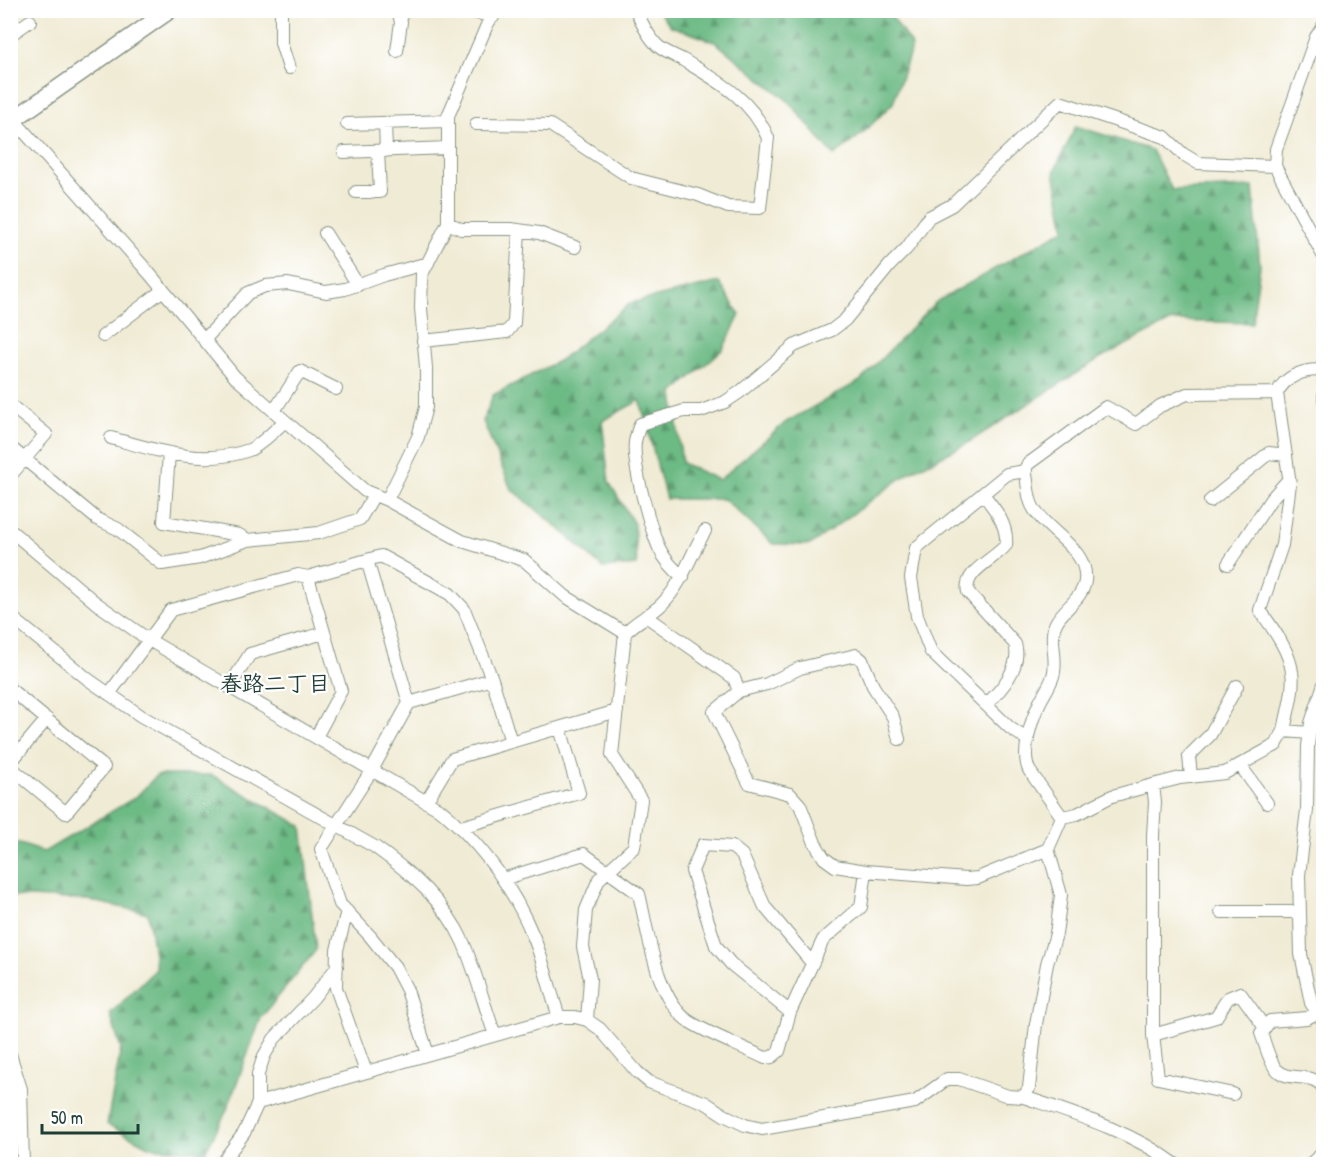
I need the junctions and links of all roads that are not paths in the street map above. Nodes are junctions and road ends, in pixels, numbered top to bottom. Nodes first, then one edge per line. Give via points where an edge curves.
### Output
1 (170, 10) edge
2 (280, 10) edge
3 (398, 10) edge
4 (465, 10) edge
5 (636, 10) edge
6 (495, 14) edge
7 (30, 21) dead end
8 (1323, 25) edge
9 (10, 35) edge
10 (397, 51) dead end
11 (289, 68) dead end
12 (12, 121) edge
13 (448, 121) junction
14 (386, 123) junction
15 (347, 124) dead end
16 (476, 124) dead end
17 (448, 148) junction
18 (382, 151) junction
19 (344, 152) dead end
20 (1275, 166) junction
21 (357, 192) dead end
22 (448, 223) junction
23 (519, 230) junction
24 (325, 233) dead end
25 (575, 247) dead end
26 (1323, 257) edge
27 (428, 263) junction
28 (358, 285) junction
29 (163, 290) junction
30 (103, 336) dead end
31 (204, 340) junction
32 (423, 341) junction
33 (1323, 371) edge
34 (336, 389) dead end
35 (1277, 393) junction
36 (10, 405) edge
37 (274, 411) junction
38 (285, 421) junction
39 (111, 438) dead end
40 (10, 447) edge
41 (169, 454) junction
42 (1286, 454) junction
43 (25, 459) junction
44 (1026, 471) junction
45 (10, 476) edge
46 (1289, 479) junction
47 (983, 494) junction
48 (374, 495) junction
49 (387, 500) junction
50 (1210, 501) dead end
51 (10, 530) edge
52 (705, 531) dead end
53 (248, 540) junction
54 (367, 560) junction
55 (1228, 564) dead end
56 (308, 577) junction
57 (683, 577) junction
58 (10, 616) edge
59 (645, 616) junction
60 (324, 633) junction
61 (625, 633) junction
62 (149, 640) junction
63 (492, 679) junction
64 (1323, 684) edge
65 (1237, 686) dead end
66 (229, 687) junction
67 (10, 689) edge
68 (739, 691) junction
69 (109, 694) junction
70 (409, 703) junction
71 (986, 705) junction
72 (617, 711) junction
73 (47, 719) junction
74 (560, 728) junction
75 (1284, 732) junction
76 (1310, 733) junction
77 (315, 737) junction
78 (899, 739) dead end
79 (1028, 740) junction
80 (511, 742) junction
81 (10, 765) edge
82 (1240, 765) junction
83 (372, 770) junction
84 (1191, 777) junction
85 (1153, 785) junction
86 (426, 802) junction
87 (1267, 803) dead end
88 (1062, 817) junction
89 (336, 825) junction
90 (461, 827) junction
91 (1048, 849) junction
92 (608, 871) junction
93 (866, 872) junction
94 (502, 879) junction
95 (347, 911) junction
96 (1221, 912) dead end
97 (1300, 912) junction
98 (812, 963) junction
99 (337, 967) junction
100 (790, 1012) junction
101 (558, 1017) junction
102 (1320, 1018) edge
103 (587, 1020) junction
104 (1265, 1028) junction
105 (495, 1035) junction
106 (1153, 1035) junction
107 (10, 1054) edge
108 (428, 1054) junction
109 (366, 1072) junction
110 (1323, 1088) edge
111 (1233, 1094) dead end
112 (1024, 1097) junction
113 (258, 1102) junction
114 (1323, 1152) edge
115 (23, 1164) edge
116 (221, 1164) edge
117 (1175, 1164) edge
118 (1310, 1164) edge

1 - 12 main road
2 - 11 street via 281,43
3 - 10 street via 401,22
4 - 6 street
5 - 16 street via 656,45 746,102 763,127 768,138 760,208 728,207 631,178 550,125
6 - 13 street
7 - 9 street
8 - 20 street via 1276,149
12 - 29 street
13 - 14 street
13 - 17 street
14 - 15 street
14 - 18 street
17 - 18 street
17 - 22 street
18 - 19 street
18 - 21 street via 380,192
20 - 26 street
20 - 57 street via 1198,163 1165,137 1060,102 952,205 929,217 907,248 832,330 794,346 725,402 640,424 634,443 648,513 660,549 670,566
22 - 23 street via 461,229
22 - 27 street
23 - 25 street
23 - 32 street via 514,323 507,332
24 - 28 street
27 - 28 street
27 - 32 street via 422,274
28 - 31 street via 326,292 288,284 265,286 248,293
29 - 30 street
29 - 31 street
31 - 37 street via 235,376
32 - 49 street via 426,407 418,438
33 - 35 street via 1299,374 1280,386
34 - 37 street via 300,371
35 - 42 street
35 - 44 street via 1187,394 1160,406 1136,424 1106,407 1028,464
36 - 43 street via 46,434
37 - 38 street
38 - 41 street via 251,450 213,458
38 - 48 street
39 - 41 street
40 - 43 street
41 - 53 street via 164,522
42 - 46 street
42 - 50 street via 1269,453
43 - 45 street
43 - 53 street via 97,519 118,529 162,564 200,558
44 - 47 street via 1007,474
44 - 79 street via 1032,506 1078,554 1086,579 1084,589 1056,622 1053,677
46 - 55 street
46 - 75 street via 1282,545 1260,610 1276,634 1292,671
47 - 71 street via 998,513 1006,545 969,576 966,584 968,592 1015,644 1017,652 1004,687
47 - 71 street via 916,548 911,578 917,616 931,652
48 - 49 street
48 - 53 street via 360,519 319,533
49 - 61 street via 462,541 524,560 565,596
51 - 62 street via 96,603
52 - 57 street
54 - 56 street
54 - 63 street via 381,556 450,594 464,609
54 - 70 street
56 - 60 street
56 - 62 street via 298,575 171,610
57 - 59 street via 662,604
58 - 69 street
59 - 61 street
59 - 68 street via 734,678
60 - 66 street via 250,654
60 - 77 street via 341,691
61 - 72 street
62 - 66 street
62 - 69 street
63 - 70 street
63 - 80 street
64 - 76 street
65 - 84 street via 1210,735 1189,756
66 - 77 street
67 - 73 street
68 - 78 street via 767,684 800,668 856,655 893,717
68 - 93 street via 714,712 749,783 790,794 800,805 824,858 835,866
69 - 89 street via 157,726
70 - 83 street
71 - 79 street
72 - 74 street
72 - 92 street via 612,755 641,800 634,847
73 - 81 street
73 - 81 street via 104,767 66,813
74 - 80 street
74 - 90 street via 579,793
75 - 76 street
75 - 82 street via 1276,745
76 - 97 street via 1299,875
77 - 83 street
79 - 88 street via 1025,763
80 - 86 street via 452,759
82 - 84 street via 1225,773
82 - 87 street
83 - 86 street
83 - 89 street
84 - 85 street
85 - 88 street via 1112,796 1077,814
85 - 106 street
86 - 90 street
88 - 91 street
89 - 95 street via 321,849 340,904
89 - 105 street via 403,867 449,918 463,942
90 - 94 street
91 - 93 street via 978,878
91 - 112 street via 1060,896 1056,934 1036,1024 1029,1088
92 - 94 street via 584,854
92 - 100 street via 639,894 659,979 669,999 688,1021 765,1058 778,1051
92 - 103 street via 599,879 586,910 583,947 590,979
93 - 98 street via 861,907 823,940
94 - 101 street via 534,938
95 - 99 street
95 - 108 street via 395,967 407,990
96 - 97 street
97 - 102 street via 1301,954 1311,1003
98 - 100 street
98 - 100 street via 765,907 742,855 732,847 703,845 692,871 716,946 731,964
99 - 109 street via 336,988
99 - 113 street via 274,1039 264,1056 258,1074
101 - 103 street
101 - 105 street
102 - 104 street via 1269,1021
103 - 112 street via 649,1082 762,1129 915,1102 947,1079
104 - 106 street via 1240,993 1228,998 1216,1017
104 - 110 street via 1261,1033 1275,1068 1289,1077 1307,1077
105 - 108 street
106 - 111 street via 1158,1078
107 - 115 street via 21,1089
108 - 109 street
109 - 113 street
112 - 117 street via 1104,1124
113 - 116 street via 244,1133
114 - 118 street

